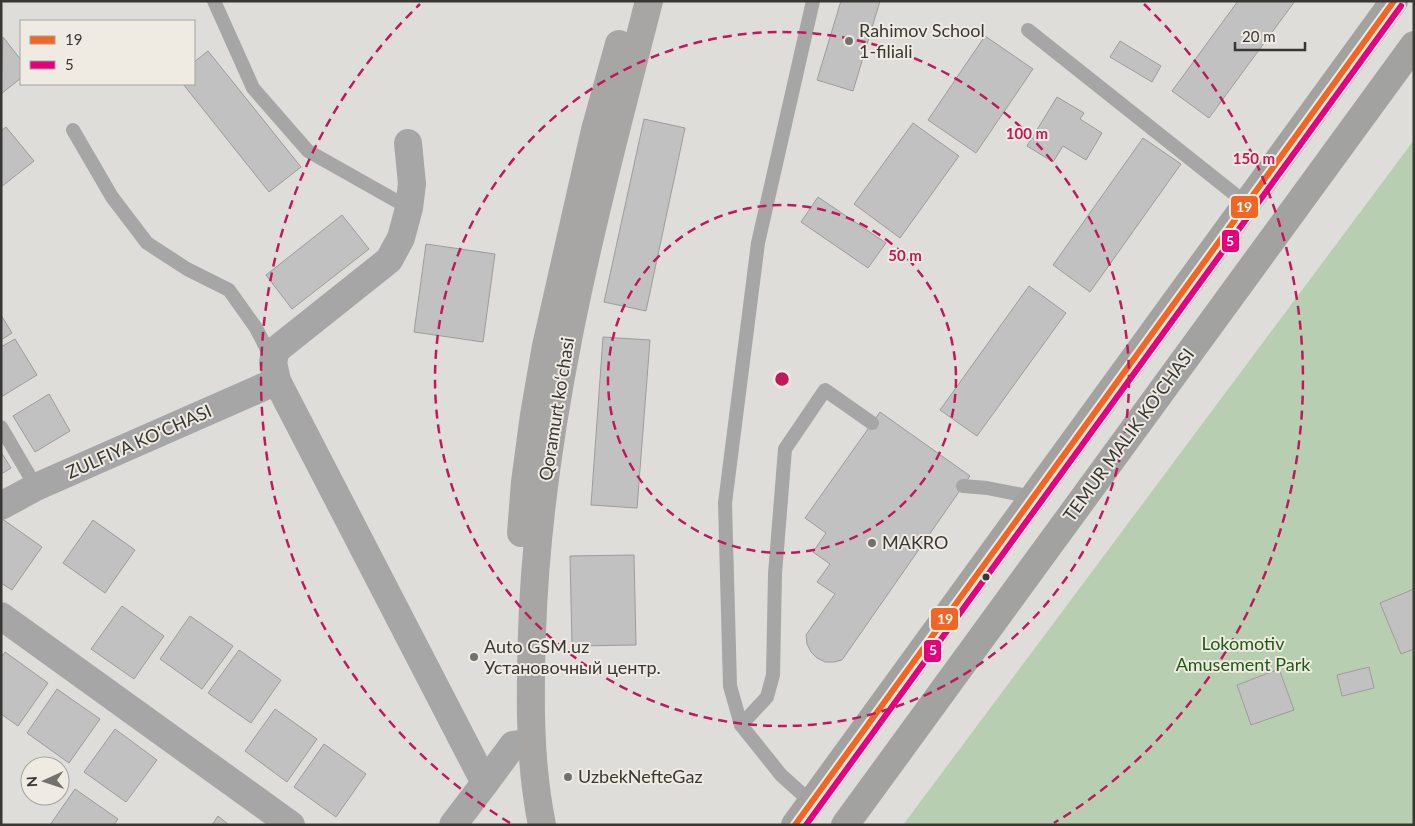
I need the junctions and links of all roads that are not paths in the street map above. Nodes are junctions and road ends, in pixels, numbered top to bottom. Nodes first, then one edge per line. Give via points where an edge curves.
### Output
1 (214, 1) edge
2 (630, 1) edge
3 (649, 1) edge
4 (813, 1) edge
5 (1394, 1) edge
6 (1028, 30) dead end
7 (1414, 45) edge
8 (73, 130) dead end
9 (408, 143) dead end
10 (1247, 204) junction
11 (409, 208) junction
12 (275, 372) junction
13 (872, 423) dead end
14 (1, 427) edge
15 (963, 486) dead end
16 (36, 487) junction
17 (1034, 497) junction
18 (1, 506) edge
19 (1, 616) edge
20 (741, 725) junction
21 (522, 744) junction
22 (485, 783) junction
23 (812, 802) junction
24 (848, 822) edge
25 (291, 825) edge
26 (453, 825) edge
27 (524, 825) edge
28 (542, 825) edge
29 (795, 825) edge

1 - 11 lane via 253,88 308,151
2 - 21 main road, Qoramurt koʻchasi via 595,130 548,336 534,415 519,552 513,683
3 - 21 main road, Qoramurt koʻchasi via 604,176 563,359 537,546 530,676
4 - 20 lane via 758,243 726,503 730,686
5 - 10 highway
6 - 10 lane
7 - 24 highway, TEMUR MALIK KO'CHASI
8 - 12 lane via 112,197 147,243 187,269 229,290 256,328
9 - 11 street via 412,184
10 - 17 highway
11 - 12 street via 389,260 276,350
12 - 16 street, ZULFIYA KO'CHASI
12 - 22 street
13 - 20 lane via 825,390 785,449 775,574 773,675 767,697
14 - 16 lane
15 - 17 lane
16 - 18 street, ZULFIYA KO'CHASI
17 - 23 highway
19 - 25 street
20 - 23 lane via 781,776
21 - 22 street
21 - 27 main road, Qoramurt koʻchasi
21 - 28 main road, Qoramurt koʻchasi
22 - 26 street
23 - 29 highway

